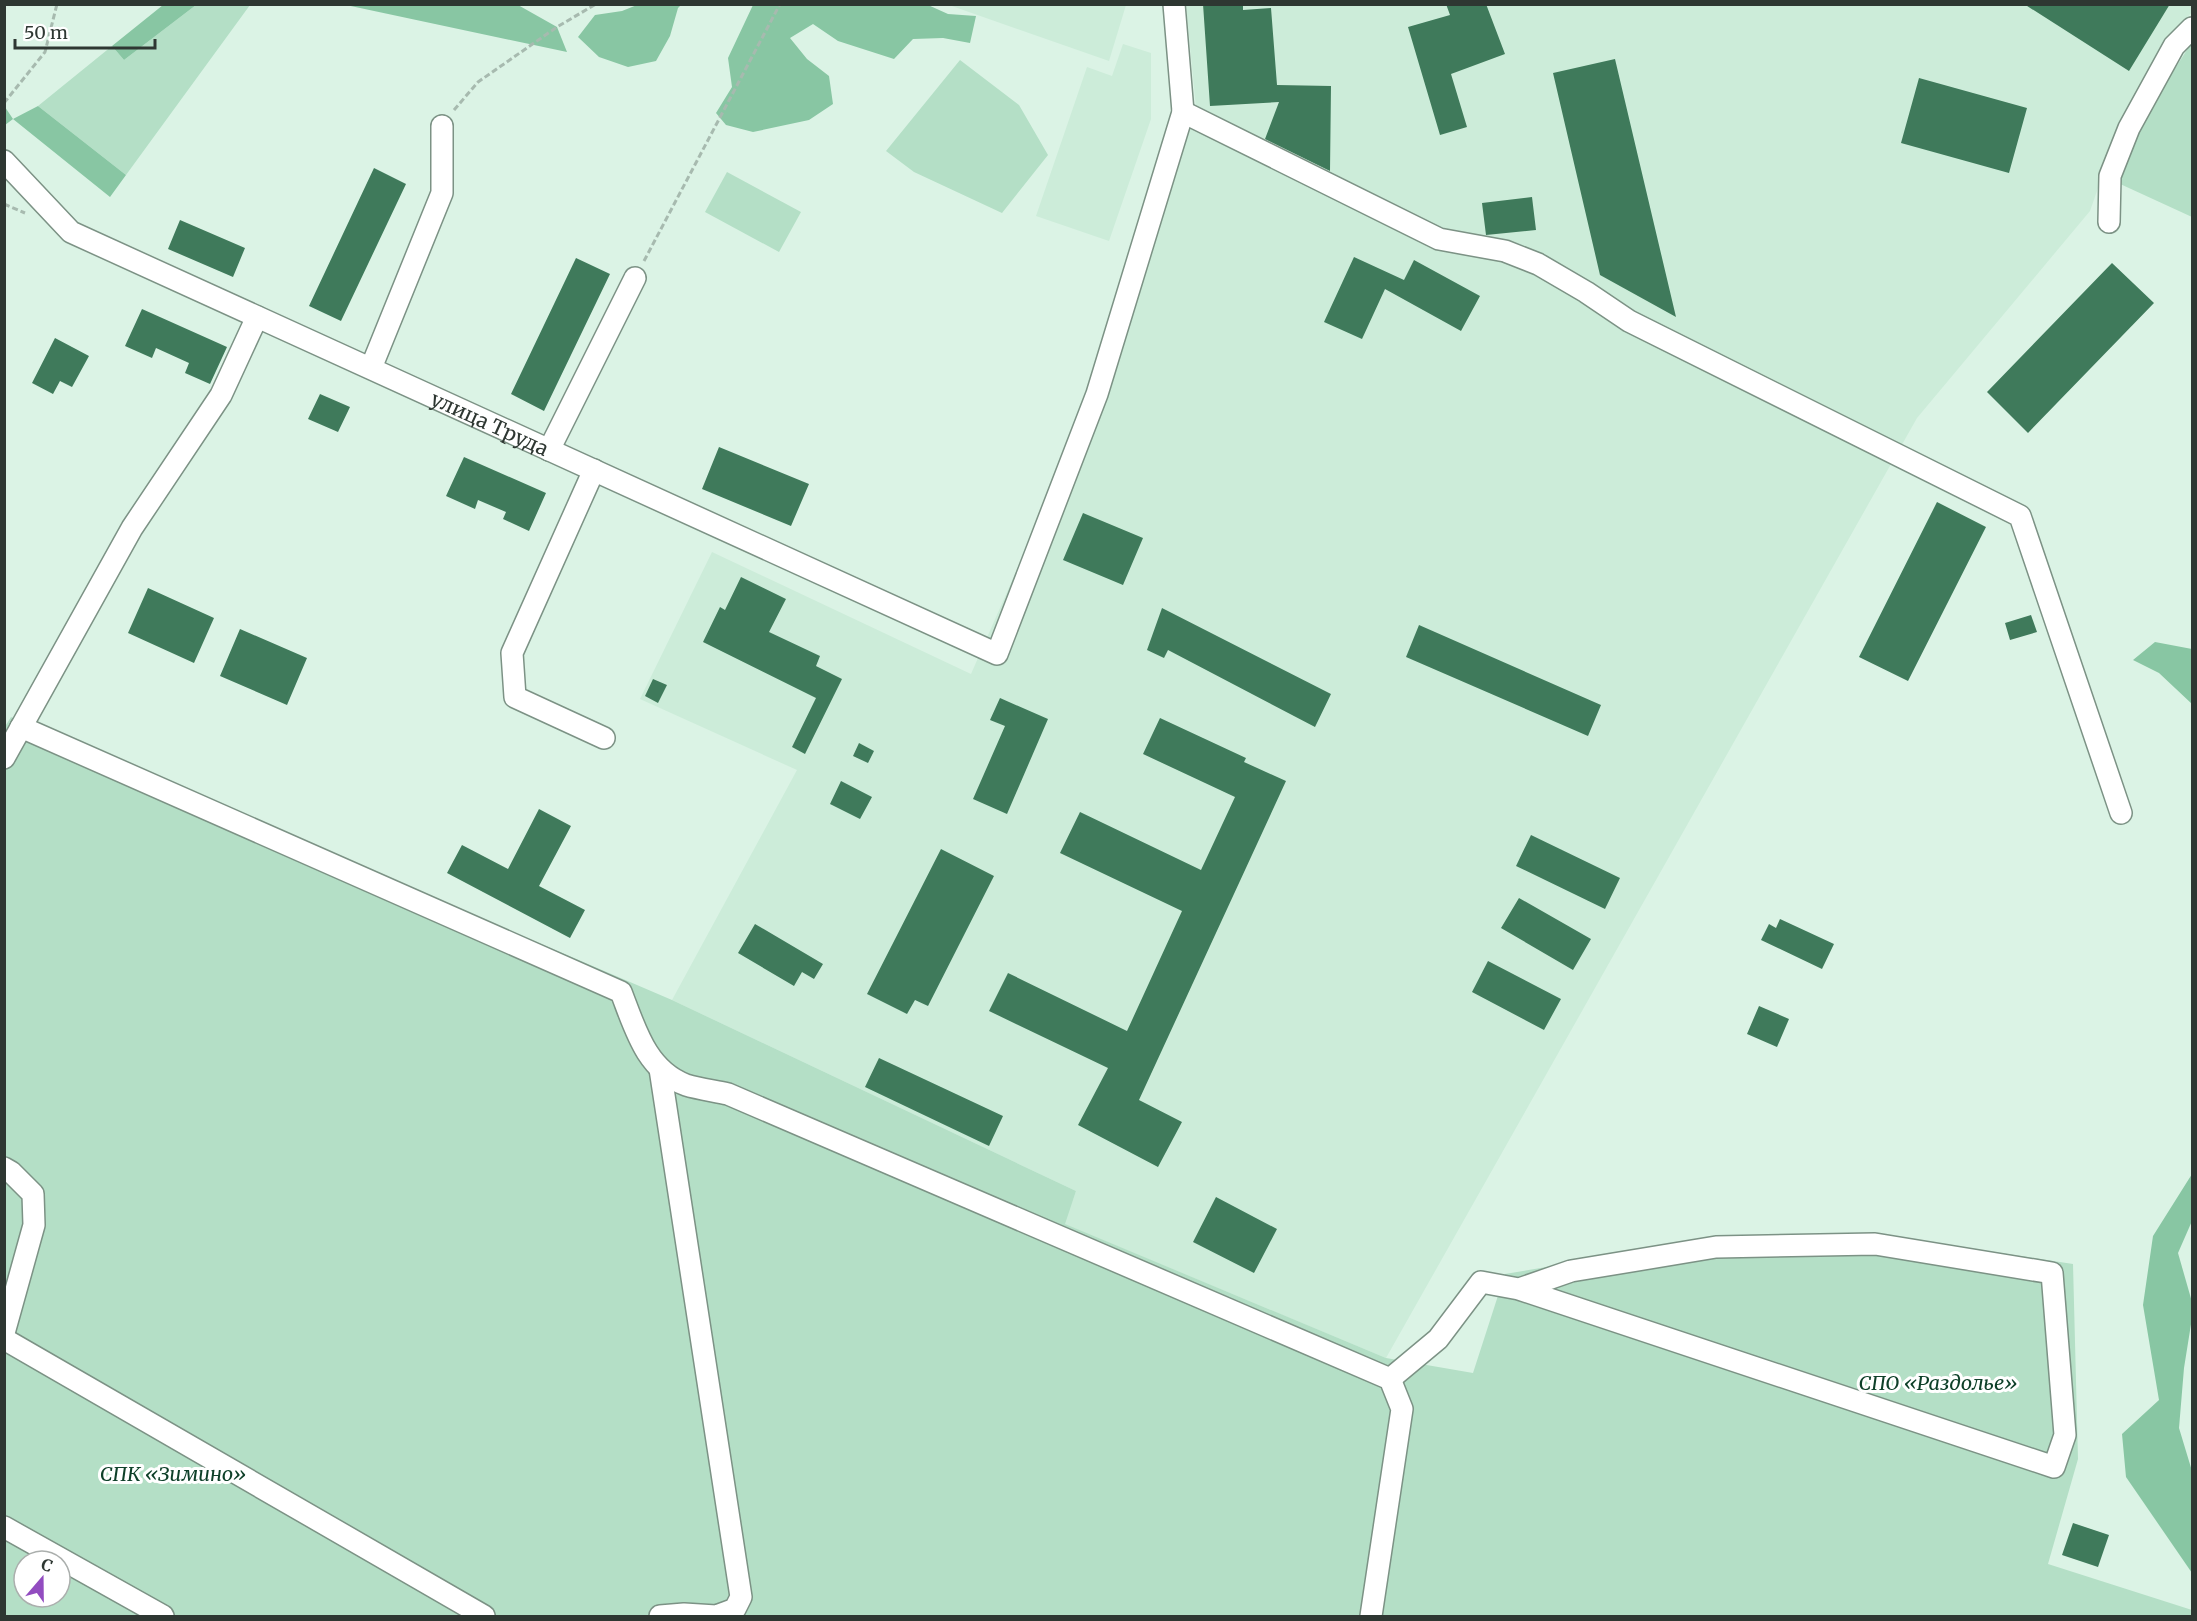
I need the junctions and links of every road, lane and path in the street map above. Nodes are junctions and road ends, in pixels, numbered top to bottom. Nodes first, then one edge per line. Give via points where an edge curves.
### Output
1 (57, 4) edge
2 (596, 4) edge
3 (780, 4) edge
4 (1174, 4) edge
5 (2193, 28) edge
6 (4, 103) edge
7 (1184, 112) junction
8 (442, 126) joint
9 (4, 161) edge
10 (2109, 222) dead end
11 (635, 278) joint
12 (257, 317) junction
13 (371, 368) junction
14 (549, 450) junction
15 (594, 470) junction
16 (14, 731) edge
17 (604, 738) dead end
18 (4, 758) edge
19 (2121, 813) dead end
20 (660, 1070) junction
21 (4, 1168) edge
22 (1519, 1289) junction
23 (4, 1333) edge
24 (4, 1339) edge
25 (1390, 1379) junction
26 (4, 1527) edge
27 (163, 1617) edge
28 (484, 1617) edge
29 (660, 1617) edge
30 (1371, 1617) edge

1 - 6 path via 45,52
2 - 8 path via 478,82
3 - 11 path
4 - 7 street
5 - 10 street via 2174,46 2129,128 2110,176
7 - 15 street, улица Труда via 1097,394 997,654
7 - 19 street via 1439,239 1505,251 1538,264 1629,321 2020,516
8 - 13 street via 442,193
9 - 12 street, улица Труда via 71,232
11 - 14 street
12 - 13 street, улица Труда
12 - 16 street via 221,395 132,528
13 - 14 street, улица Труда
14 - 15 street, улица Труда
15 - 17 street via 512,652 515,697
16 - 18 street
16 - 20 street via 621,992 643,1048
20 - 25 street via 685,1085 728,1094
20 - 29 street via 741,1597 735,1609 716,1616
21 - 23 street via 33,1194 34,1225
22 - 22 street via 1571,1271 1716,1247 1875,1244 2052,1274 2065,1436 2054,1467
22 - 25 street via 1481,1282 1438,1339
24 - 28 street
25 - 30 street via 1402,1409
26 - 27 street

